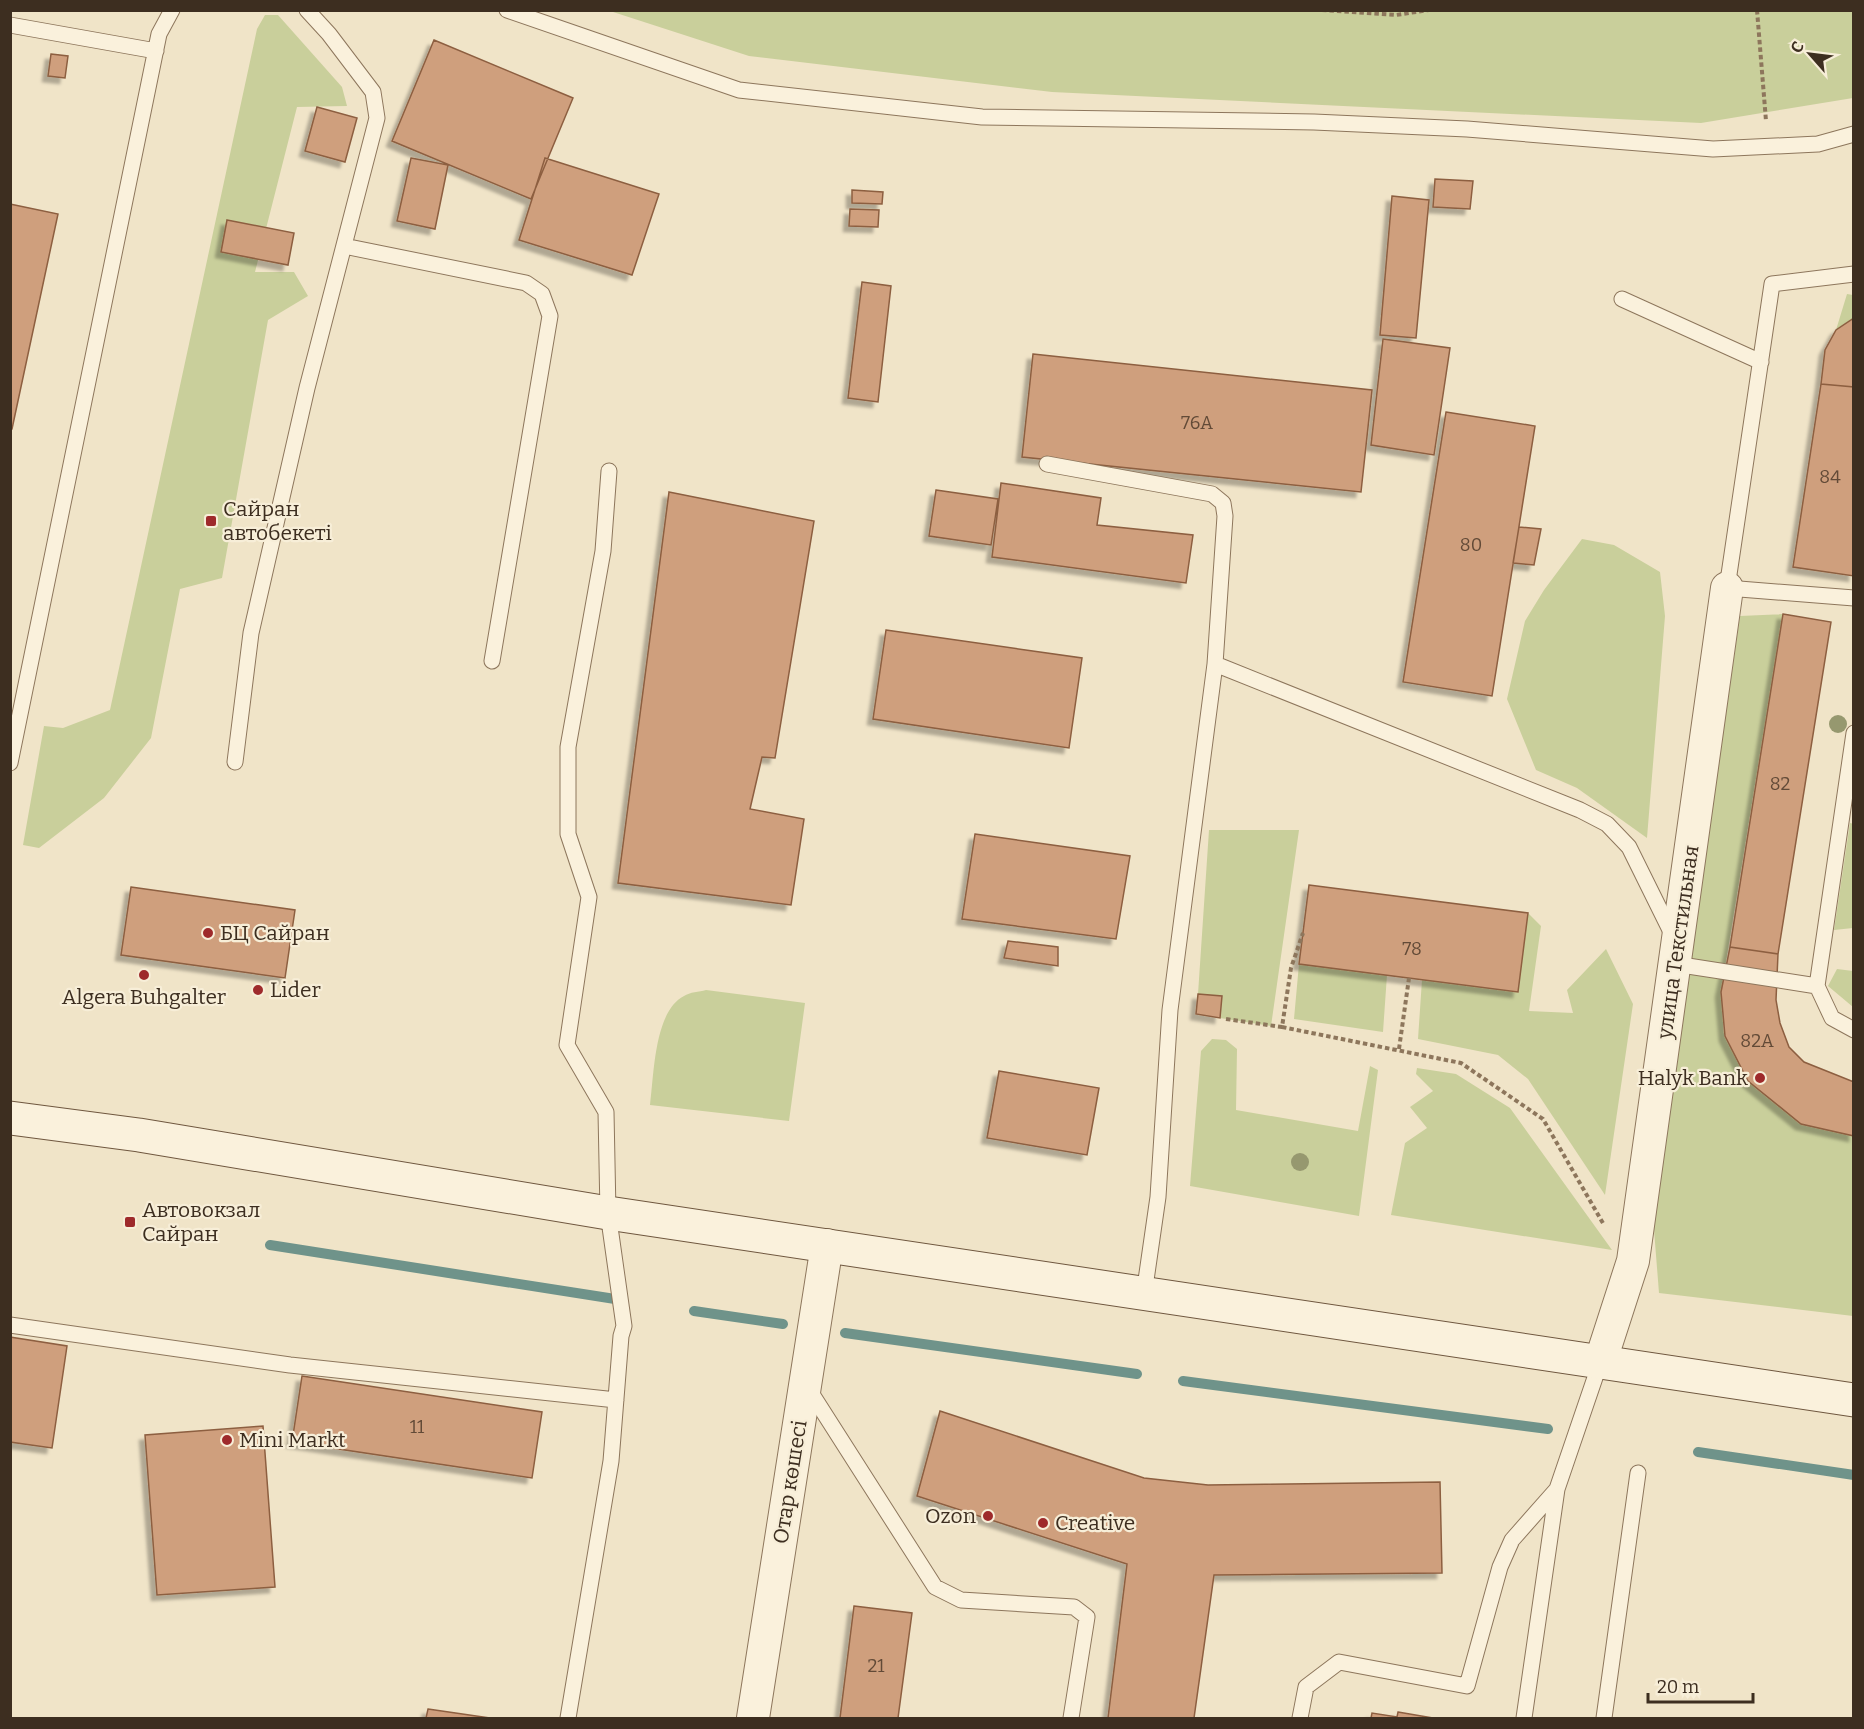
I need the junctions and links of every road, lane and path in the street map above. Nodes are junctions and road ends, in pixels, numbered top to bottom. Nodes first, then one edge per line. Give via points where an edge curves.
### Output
1 (172, 10) edge
2 (307, 10) edge
3 (507, 10) edge
4 (1322, 10) edge
5 (1429, 10) edge
6 (1757, 10) edge
7 (10, 25) edge
8 (156, 51) junction
9 (1854, 134) edge
10 (1768, 146) junction
11 (344, 246) junction
12 (1854, 274) edge
13 (1622, 299) dead end
14 (1761, 362) junction
15 (1047, 464) dead end
16 (609, 471) dead end
17 (1727, 588) junction
18 (1854, 598) edge
19 (492, 661) dead end
20 (1215, 664) junction
21 (1854, 733) edge
22 (236, 762) dead end
23 (10, 763) edge
24 (1303, 933) dead end
25 (1676, 954) junction
26 (1409, 978) dead end
27 (1817, 986) junction
28 (1226, 1019) dead end
29 (1282, 1027) junction
30 (1854, 1030) edge
31 (1399, 1049) junction
32 (10, 1118) edge
33 (608, 1213) junction
34 (827, 1245) junction
35 (1633, 1261) junction
36 (1144, 1294) junction
37 (10, 1325) edge
38 (1600, 1363) junction
39 (805, 1383) junction
40 (616, 1400) junction
41 (1854, 1400) edge
42 (1638, 1473) dead end
43 (1557, 1490) junction
44 (568, 1719) edge
45 (753, 1719) edge
46 (1071, 1719) edge
47 (1300, 1719) edge
48 (1524, 1719) edge
49 (1604, 1719) edge

1 - 8 lane via 159,34
2 - 11 lane via 373,92 377,118
3 - 10 lane via 739,90 844,103 982,117 1314,122 1713,148
4 - 5 path via 1396,15
6 - 10 path
7 - 8 lane
8 - 23 lane
9 - 10 lane via 1818,144
11 - 19 lane via 526,283 542,294 550,316
11 - 22 lane via 251,633
12 - 14 lane via 1772,284
13 - 14 lane
14 - 17 lane
15 - 20 lane via 1212,494 1223,503
16 - 33 lane via 603,551 568,747 568,834 589,897 567,1045 606,1112
17 - 18 lane
17 - 25 street, улица Текстильная
20 - 25 lane via 1607,824 1629,847
20 - 36 lane via 1170,1010 1158,1197
21 - 27 lane
24 - 29 path via 1291,968
25 - 27 lane
25 - 35 street, улица Текстильная
26 - 31 path
27 - 30 lane via 1832,1018
28 - 29 path
29 - 31 path
31 - 35 path via 1461,1063 1543,1119 1601,1222
32 - 33 main road via 139,1135
33 - 34 main road
33 - 40 lane via 624,1326
34 - 36 main road
34 - 39 street, Отар көшесі
35 - 38 street, улица Текстильная
36 - 38 main road
37 - 40 lane via 290,1365
38 - 41 main road
38 - 43 lane
39 - 45 street, Отар көшесі
39 - 46 lane via 935,1587 961,1600 1074,1607 1087,1617
40 - 44 lane via 611,1461
42 - 49 lane
43 - 47 lane via 1512,1540 1500,1567 1467,1686 1339,1662 1306,1687
43 - 48 lane

